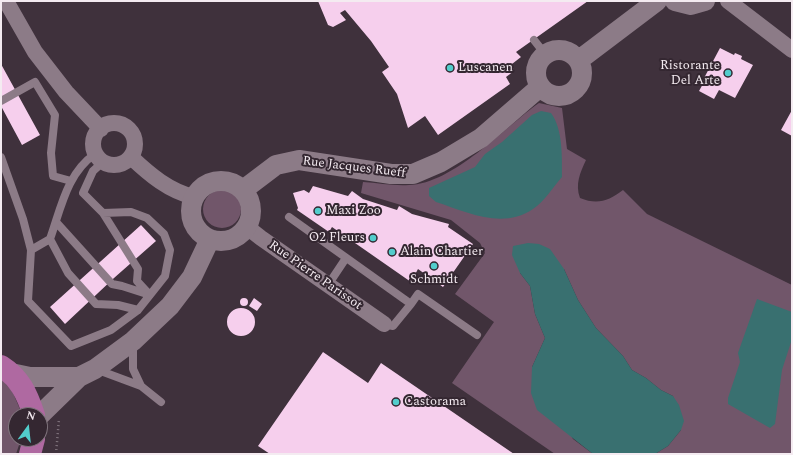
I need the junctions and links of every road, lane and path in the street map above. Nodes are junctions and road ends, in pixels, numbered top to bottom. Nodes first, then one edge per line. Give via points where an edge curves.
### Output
1 (6, 1) edge
2 (657, 1) edge
3 (676, 1) edge
4 (705, 1) edge
5 (728, 1) edge
6 (792, 50) edge
7 (579, 60) junction
8 (540, 87) junction
9 (1, 100) edge
10 (101, 128) junction
11 (1, 157) edge
12 (131, 157) junction
13 (99, 158) junction
14 (71, 180) junction
15 (244, 190) junction
16 (194, 197) junction
17 (103, 213) junction
18 (289, 217) dead end
19 (56, 222) junction
20 (247, 227) junction
21 (50, 239) junction
22 (210, 239) junction
23 (31, 250) junction
24 (346, 258) junction
25 (328, 285) junction
26 (150, 295) junction
27 (411, 304) junction
28 (138, 310) junction
29 (384, 324) joint
30 (477, 335) dead end
31 (133, 341) junction
32 (6, 369) edge
33 (87, 373) junction
34 (141, 386) junction
35 (161, 402) dead end
36 (31, 407) edge
37 (48, 408) edge
38 (60, 418) dead end
39 (56, 454) edge

1 - 10 street via 35,52 66,92
2 - 7 street
3 - 4 street via 691,5
5 - 6 street
7 - 8 street via 582,81 573,93 552,96
7 - 8 street via 567,51 540,47 537,66
8 - 15 street, Rue Jacques Rueff via 480,138 441,162 413,174 391,174 299,160 276,165
9 - 14 lane via 35,82 55,114 51,153 53,176
10 - 12 street via 112,124 130,130 135,140
10 - 13 street via 94,140
11 - 23 lane
12 - 13 street via 127,162 115,165
12 - 16 street via 149,174 178,193
13 - 14 lane via 83,162
13 - 17 lane via 83,193
14 - 19 lane
15 - 16 street via 226,180 217,180 207,183
15 - 20 street via 252,207
16 - 22 street via 191,217 195,226
17 - 26 lane via 138,269 137,281
17 - 26 lane via 131,212 147,218 164,234 170,250 165,276
18 - 24 lane
19 - 21 lane
19 - 26 lane via 112,284
20 - 22 street via 231,240
20 - 25 street, Rue Pierre Parissot
21 - 23 lane
21 - 28 lane via 68,273 96,304 118,304
22 - 31 street via 192,277 170,306
23 - 28 lane via 28,300 71,346 111,330
24 - 25 lane
24 - 27 lane
25 - 29 street, Rue Pierre Parissot
26 - 28 lane
27 - 29 lane via 393,326
27 - 30 lane via 418,294
31 - 33 street
31 - 34 lane via 133,369
32 - 33 street via 30,377
32 - 36 main road via 27,394
33 - 34 lane via 119,376
33 - 37 street
34 - 35 lane
38 - 39 path

